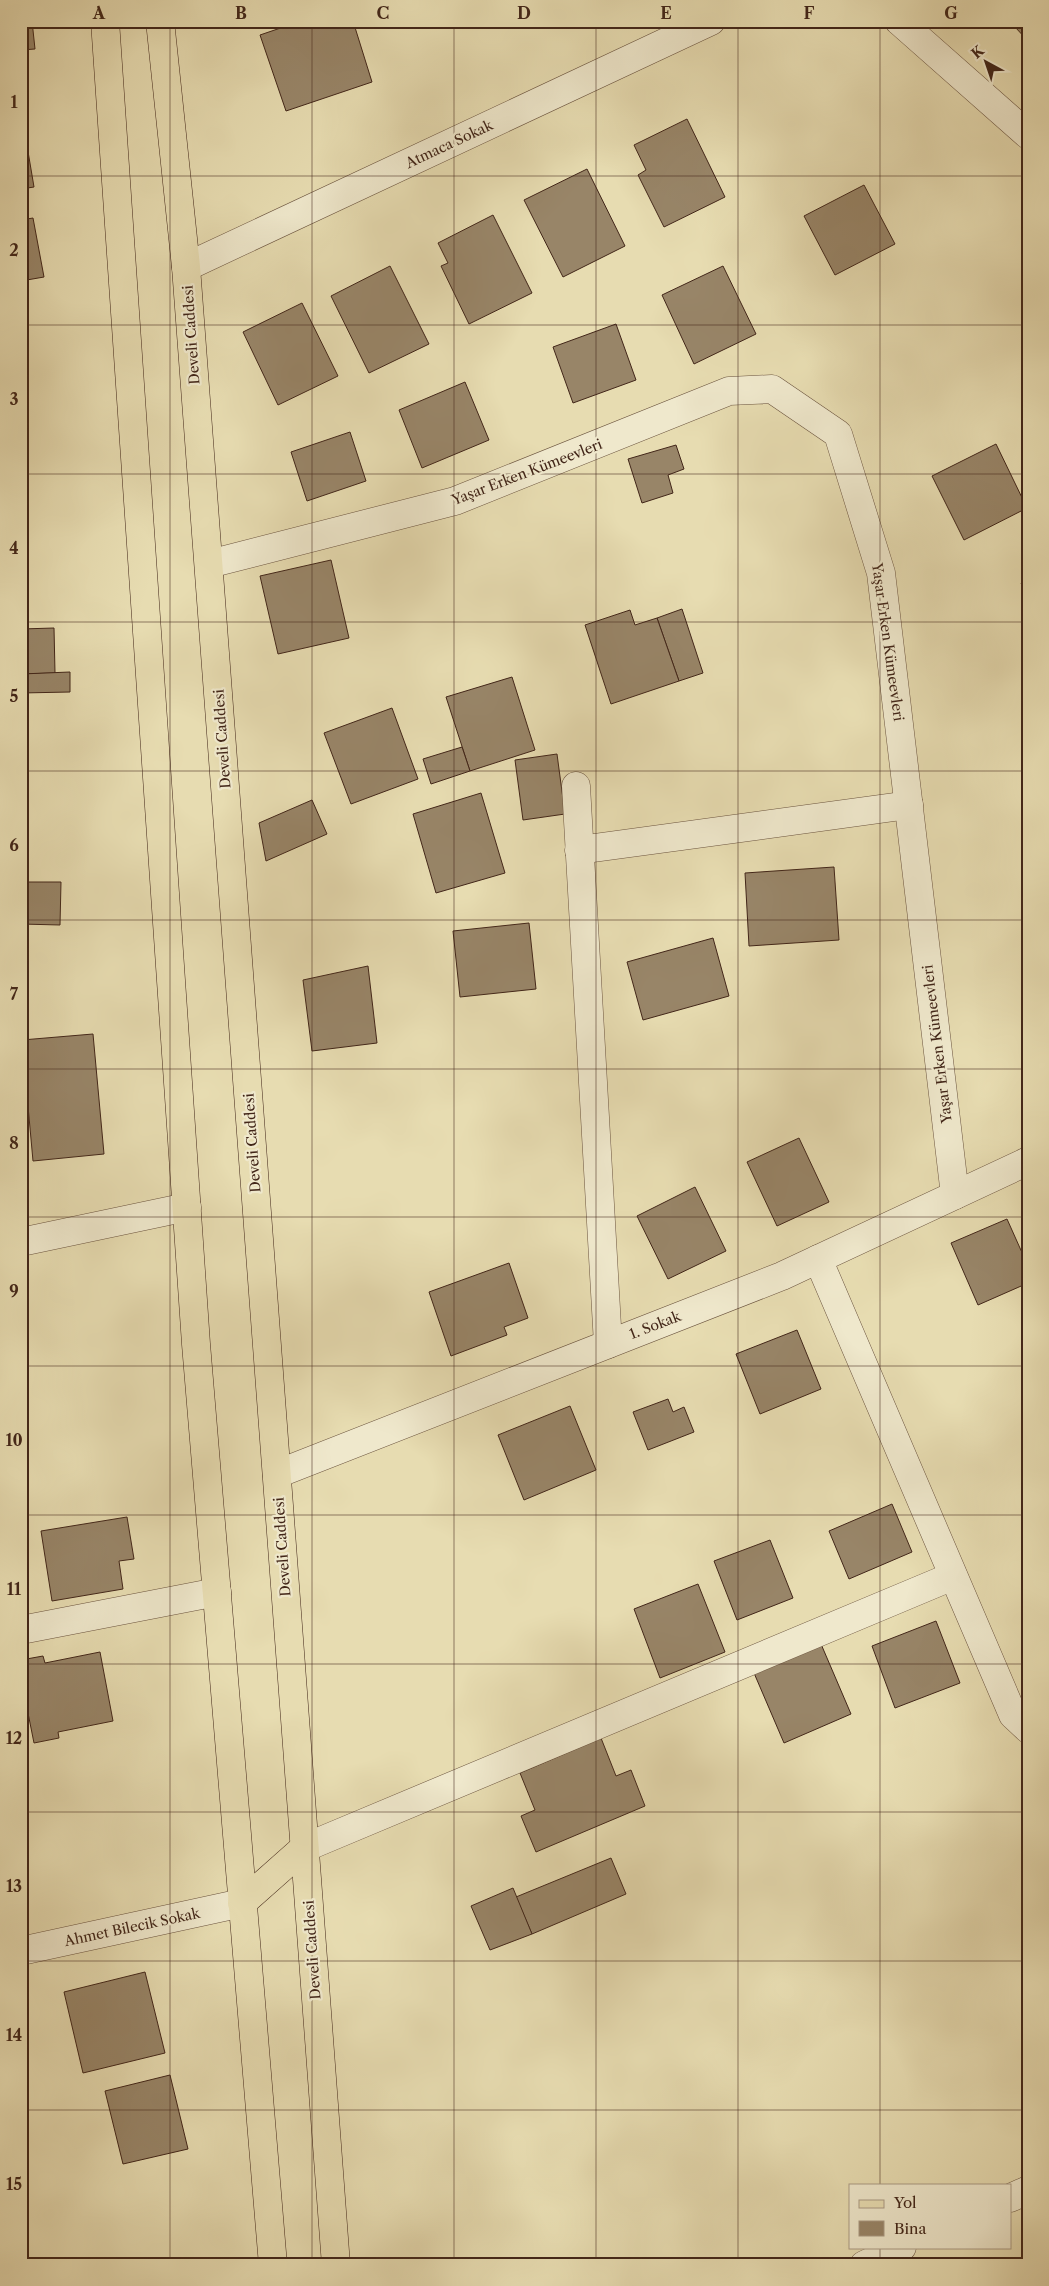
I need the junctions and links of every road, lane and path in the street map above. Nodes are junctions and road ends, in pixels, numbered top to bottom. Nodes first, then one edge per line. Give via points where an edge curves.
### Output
1 (105, 21) edge
2 (160, 21) edge
3 (711, 21) edge
4 (899, 21) edge
5 (1028, 134) edge
6 (186, 267) junction
7 (209, 564) junction
8 (576, 786) dead end
9 (909, 805) junction
10 (579, 850) junction
11 (1028, 1161) edge
12 (955, 1195) junction
13 (187, 1207) junction
14 (21, 1242) edge
15 (818, 1259) junction
16 (608, 1344) junction
17 (277, 1474) junction
18 (953, 1576) junction
19 (217, 1592) junction
20 (21, 1630) edge
21 (1028, 1729) edge
22 (304, 1848) junction
23 (242, 1904) junction
24 (21, 1951) edge
25 (1028, 2190) edge
26 (1012, 2197) edge
27 (900, 2248) edge
28 (273, 2265) edge
29 (336, 2265) edge
30 (864, 2265) edge

1 - 13 main road
2 - 6 main road, Develi Caddesi
3 - 6 street, Atmaca Sokak
4 - 5 street
6 - 7 main road, Develi Caddesi
7 - 9 street, Yaşar Erken Kümeevleri via 455,501 729,391 772,389 838,434 881,573
7 - 17 main road, Develi Caddesi
8 - 10 street
9 - 10 street
9 - 12 street, Yaşar Erken Kümeevleri
10 - 16 street
11 - 12 street, 1. Sokak
12 - 15 street, 1. Sokak
13 - 14 street
13 - 19 main road
15 - 16 street, 1. Sokak
15 - 18 street
16 - 17 street, 1. Sokak
17 - 22 main road, Develi Caddesi
18 - 21 street via 1013,1715
18 - 22 street
19 - 20 street
19 - 23 main road
22 - 23 main road
22 - 29 main road, Develi Caddesi
23 - 24 street, Ahmet Bilecik Sokak
23 - 28 main road
25 - 26 street
27 - 30 street

